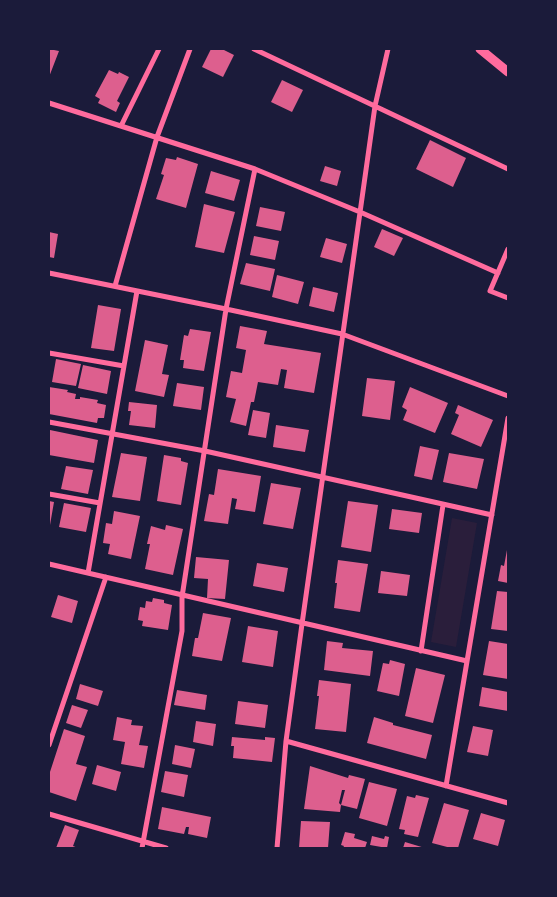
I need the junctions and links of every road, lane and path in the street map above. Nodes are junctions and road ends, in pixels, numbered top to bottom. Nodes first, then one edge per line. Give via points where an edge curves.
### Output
1 (158, 49) edge
2 (190, 49) edge
3 (254, 49) edge
4 (388, 49) edge
5 (480, 49) edge
6 (508, 72) edge
7 (49, 103) edge
8 (376, 106) junction
9 (121, 126) junction
10 (157, 137) junction
11 (254, 169) junction
12 (508, 169) edge
13 (360, 212) junction
14 (508, 249) edge
15 (49, 273) edge
16 (498, 273) junction
17 (115, 286) junction
18 (137, 291) junction
19 (508, 298) edge
20 (226, 308) junction
21 (342, 334) junction
22 (49, 353) edge
23 (124, 366) junction
24 (508, 396) edge
25 (508, 418) edge
26 (49, 422) edge
27 (112, 434) junction
28 (205, 451) junction
29 (324, 478) junction
30 (49, 494) edge
31 (100, 503) junction
32 (443, 504) junction
33 (492, 515) junction
34 (49, 564) edge
35 (88, 573) junction
36 (106, 577) junction
37 (182, 596) junction
38 (302, 624) junction
39 (421, 651) junction
40 (467, 662) junction
41 (286, 741) junction
42 (49, 745) edge
43 (446, 786) junction
44 (508, 803) edge
45 (49, 814) edge
46 (143, 845) edge
47 (166, 848) edge
48 (277, 848) edge

1 - 9 street
2 - 10 street
3 - 8 street
4 - 8 street
5 - 6 street
7 - 9 street
8 - 12 street
8 - 13 street
9 - 10 street
10 - 11 street
10 - 17 street
11 - 13 street
11 - 20 street
13 - 16 street
13 - 21 street
14 - 16 street
15 - 17 street
16 - 19 street via 490,291
17 - 18 street
18 - 20 street
18 - 23 street
20 - 21 street
20 - 28 street
21 - 24 street
21 - 29 street
22 - 23 street
23 - 27 street
25 - 33 street
26 - 27 street
27 - 28 street
27 - 31 street
28 - 29 street
28 - 37 street
29 - 32 street
29 - 38 street
30 - 31 street
31 - 35 street
32 - 33 street
32 - 39 street
33 - 40 street
34 - 35 street
35 - 36 street
36 - 37 street
36 - 42 street
37 - 38 street
37 - 46 street via 182,631
38 - 39 street
38 - 41 street
39 - 40 street
40 - 43 street
41 - 43 street
41 - 48 street
43 - 44 street
45 - 46 street
46 - 47 street

